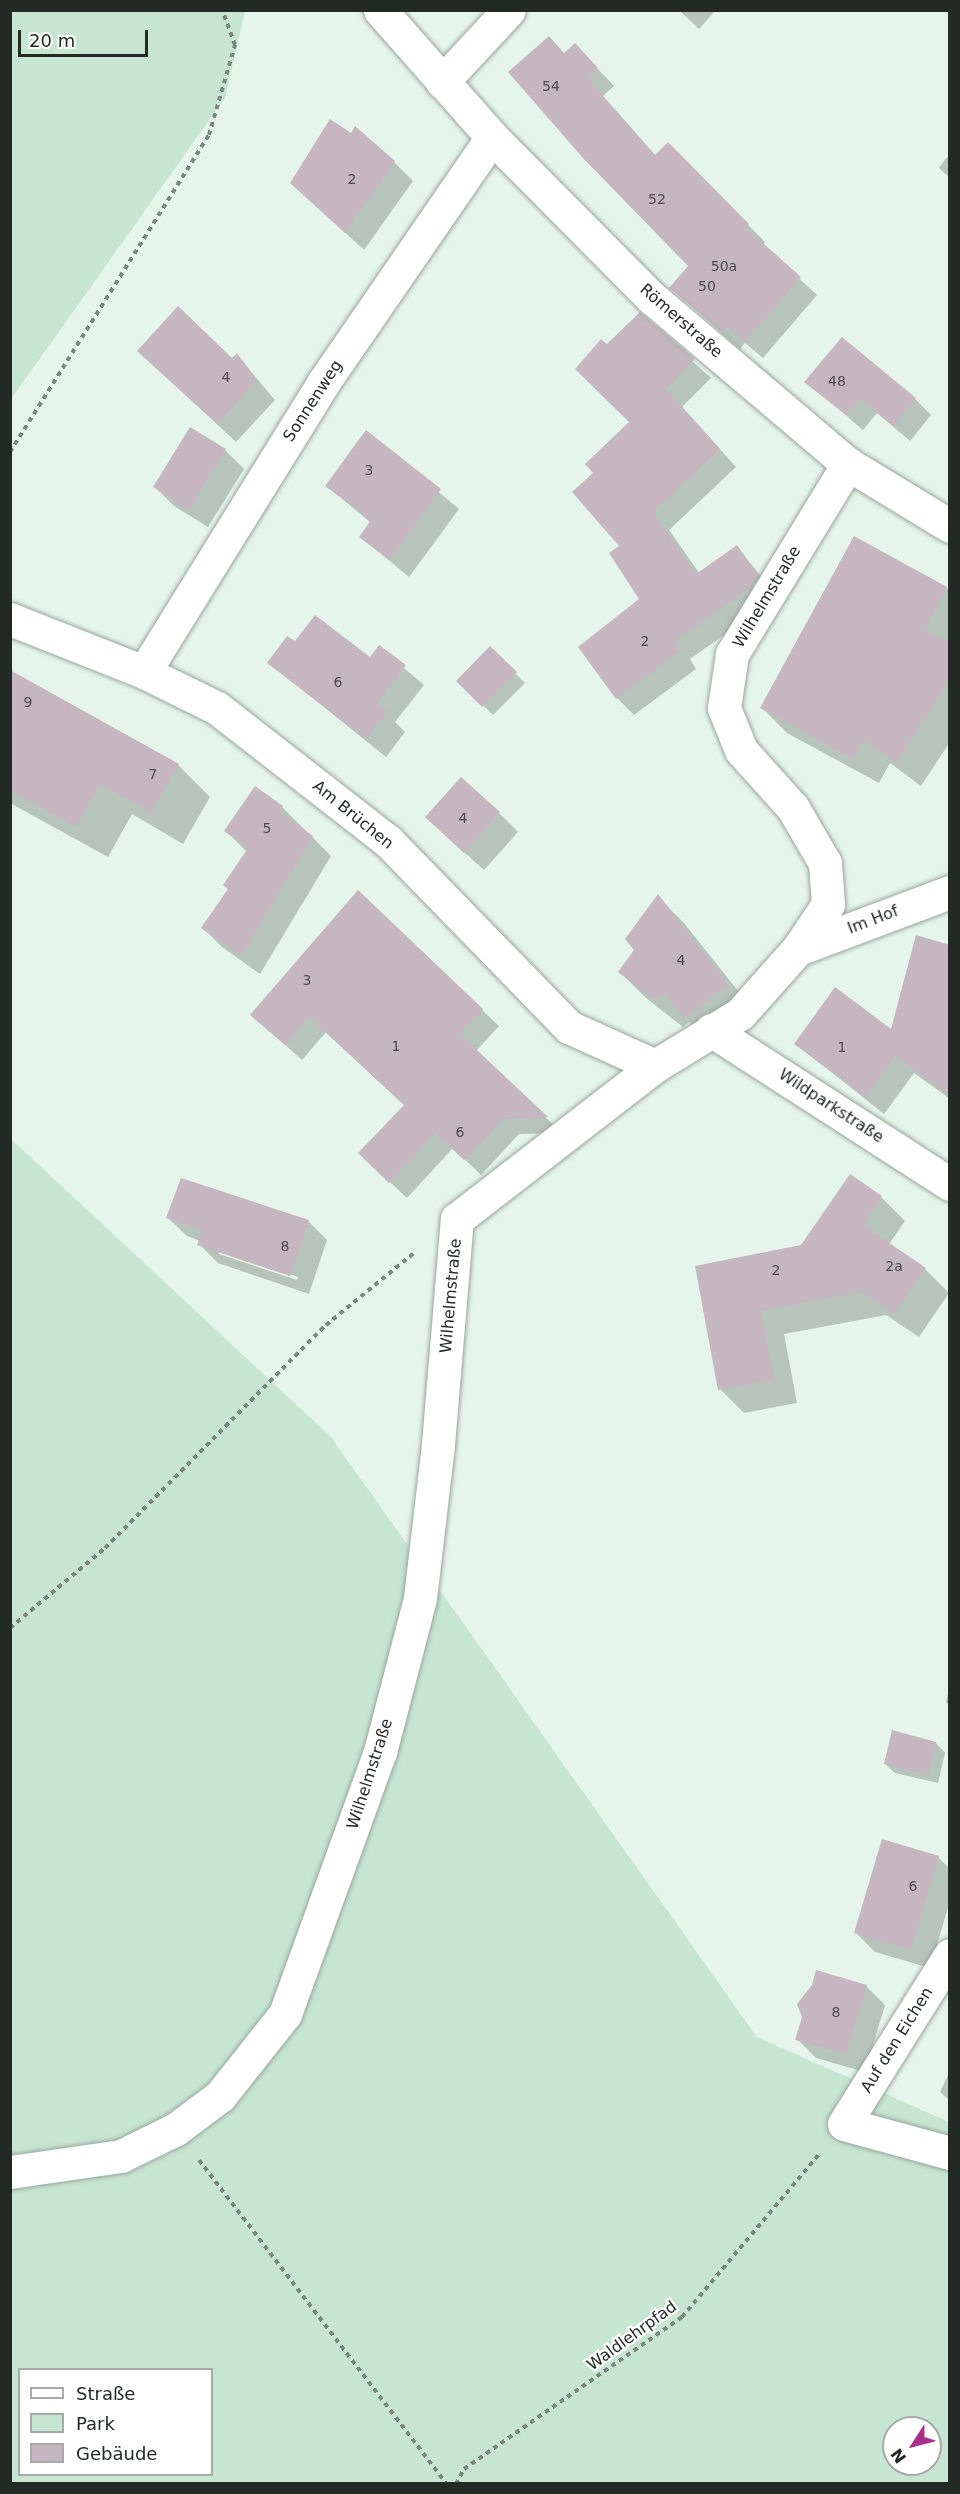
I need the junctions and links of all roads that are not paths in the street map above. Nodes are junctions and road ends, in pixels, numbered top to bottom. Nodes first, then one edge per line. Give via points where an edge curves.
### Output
1 (380, 10) edge
2 (509, 10) edge
3 (441, 82) junction
4 (492, 137) junction
5 (848, 464) junction
6 (950, 526) edge
7 (10, 620) edge
8 (144, 672) junction
9 (950, 892) edge
10 (798, 949) junction
11 (711, 1030) junction
12 (655, 1066) junction
13 (946, 1173) edge
14 (950, 1955) edge
15 (950, 2153) edge
16 (10, 2172) edge

1 - 3 street, Römerstraße
2 - 3 street
3 - 4 street, Römerstraße
4 - 5 street, Römerstraße via 652,298
4 - 8 street, Sonnenweg via 323,384
5 - 6 street, Römerstraße
5 - 10 street, Wilhelmstraße via 732,654 724,708 741,750 793,808 825,863 828,904
7 - 8 street, Am Brüchen
8 - 12 street, Am Brüchen via 217,708 388,841 569,1028
9 - 10 street, Im Hof
10 - 11 street, Wilhelmstraße via 740,1014
11 - 12 street, Wilhelmstraße
11 - 13 street, Wildparkstraße
12 - 16 street, Wilhelmstraße via 457,1219 420,1598 380,1752 285,2014 220,2096 176,2129 121,2157
14 - 15 street, Auf den Eichen via 844,2124

